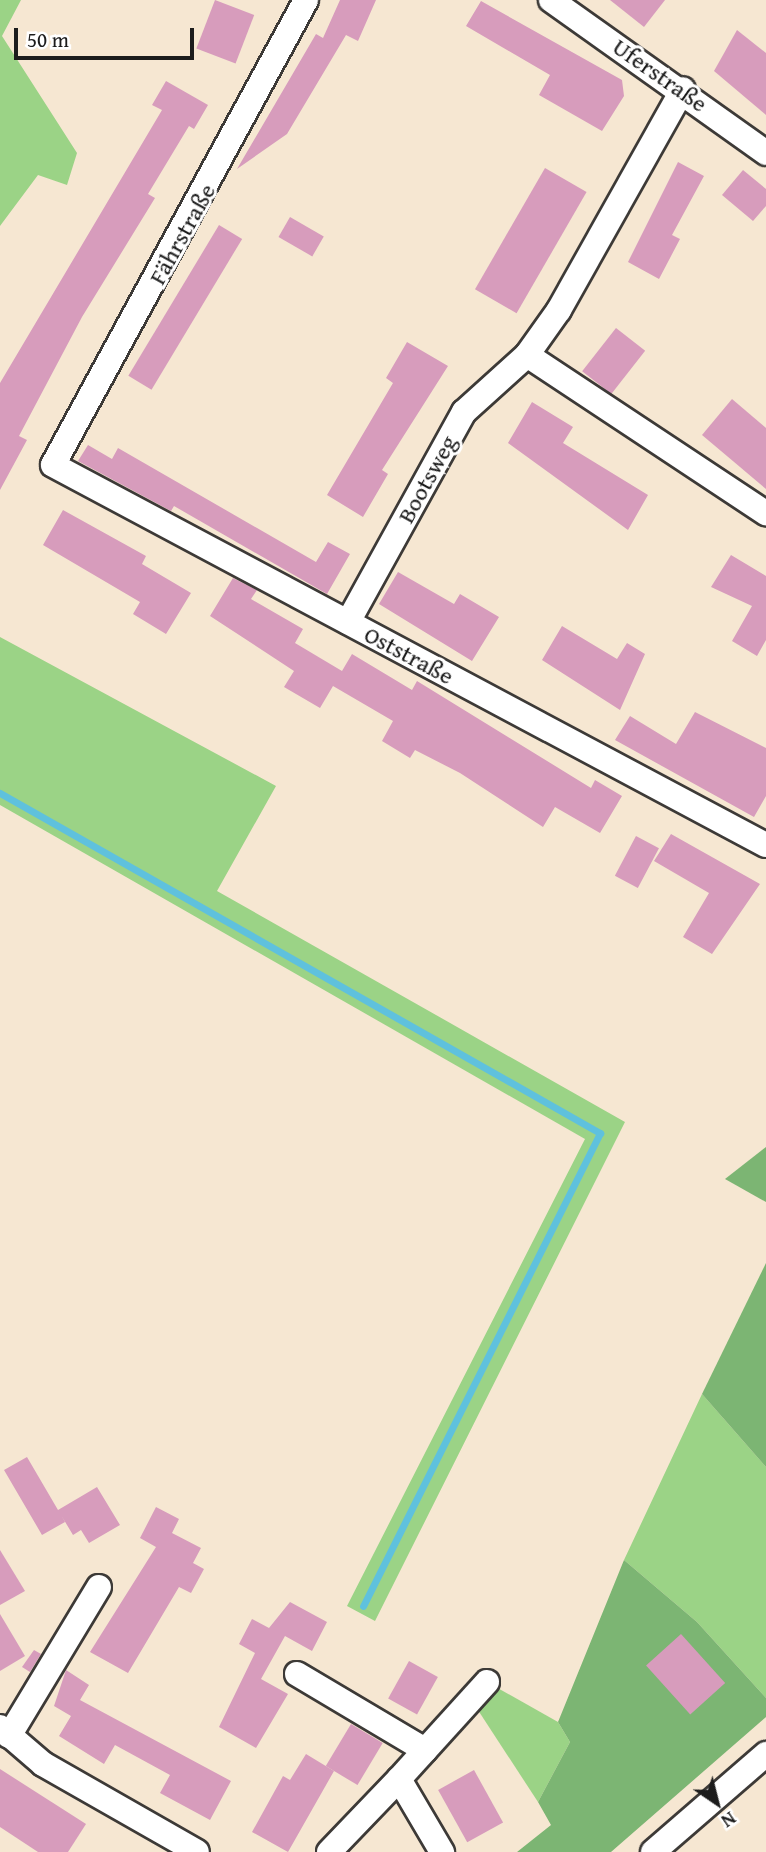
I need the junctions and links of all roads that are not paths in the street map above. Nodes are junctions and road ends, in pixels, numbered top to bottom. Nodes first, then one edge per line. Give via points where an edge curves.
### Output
1 (306, 0) edge
2 (551, 0) edge
3 (683, 89) junction
4 (766, 153) edge
5 (527, 355) junction
6 (53, 465) joint
7 (766, 513) edge
8 (348, 622) junction
9 (766, 845) edge
10 (99, 1587) dead end
11 (297, 1674) dead end
12 (487, 1682) dead end
13 (5, 1732) edge
14 (425, 1750) junction
15 (766, 1754) edge
16 (399, 1779) junction
17 (197, 1852) edge
18 (329, 1852) edge
19 (442, 1852) edge
20 (653, 1852) edge

1 - 6 street, Fährstraße
2 - 3 street, Uferstraße
3 - 4 street, Uferstraße
3 - 5 street, Bootsweg
5 - 7 street
5 - 8 street, Bootsweg via 464,412
6 - 8 street, Oststraße
8 - 9 street, Oststraße
10 - 13 street
11 - 14 street
12 - 14 street
13 - 17 street via 43,1764
14 - 16 street
15 - 20 street
16 - 18 street
16 - 19 street

